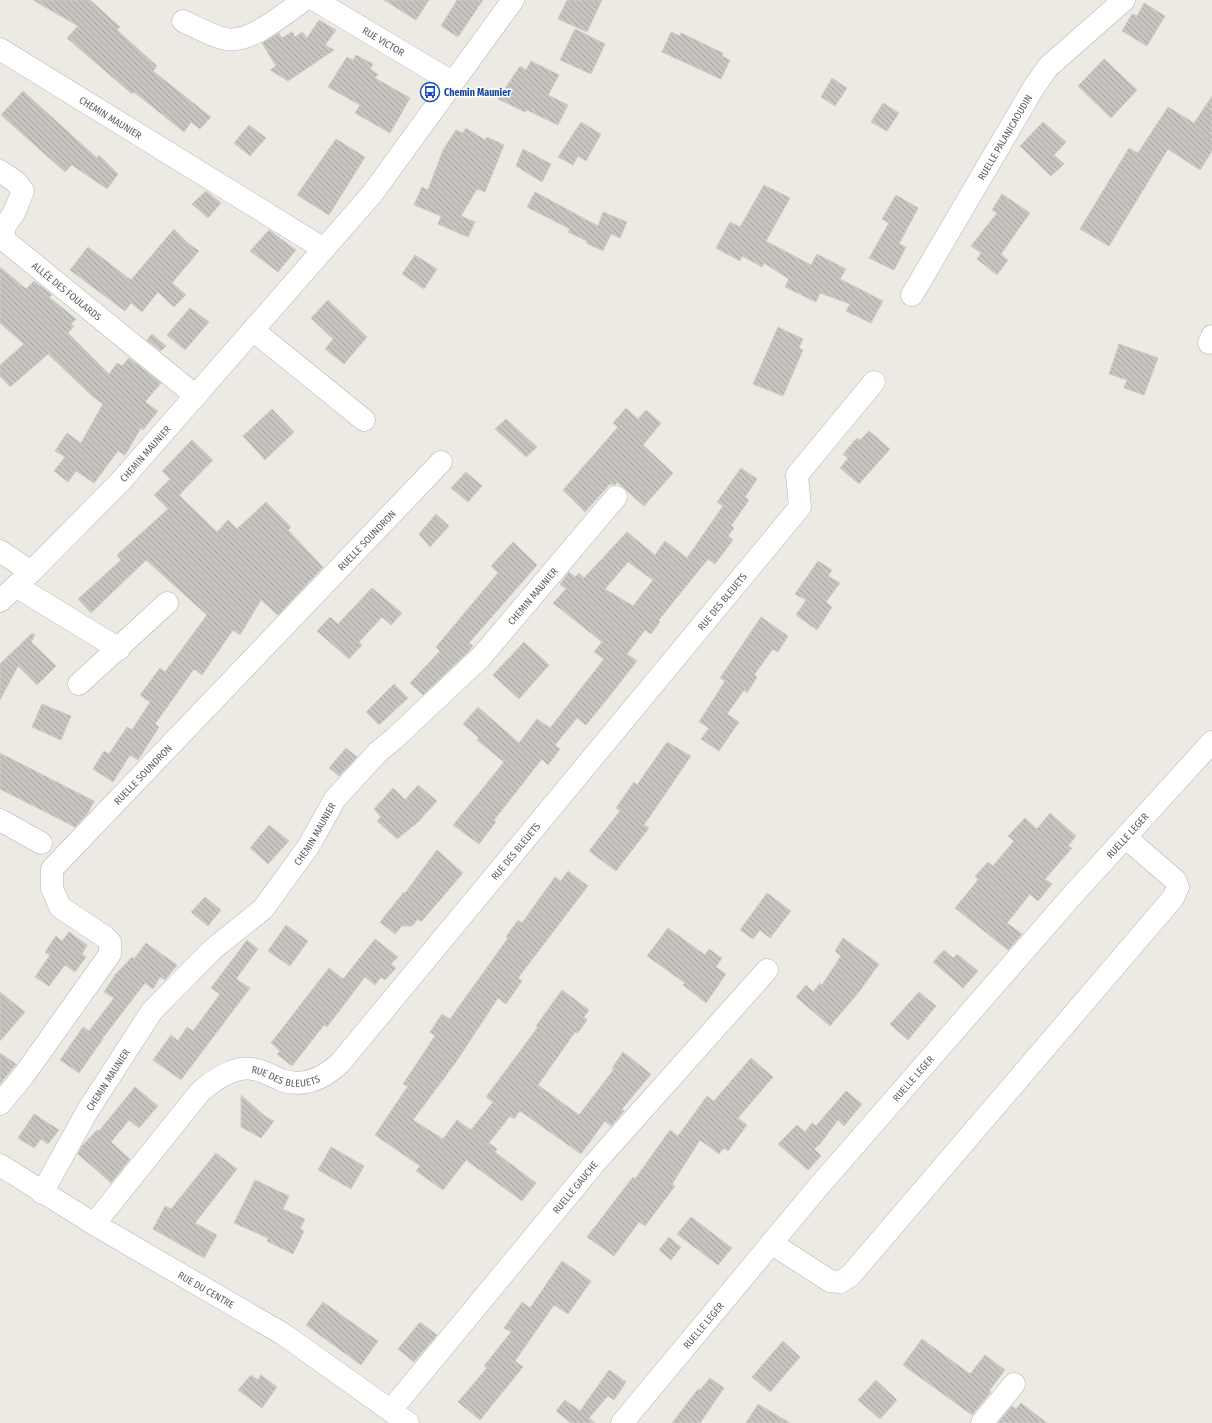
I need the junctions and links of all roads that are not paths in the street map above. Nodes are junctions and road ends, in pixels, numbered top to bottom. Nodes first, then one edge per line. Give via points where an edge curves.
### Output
1 (304, 0) edge
2 (315, 0) edge
3 (513, 0) edge
4 (1124, 0) edge
5 (182, 21) dead end
6 (0, 49) edge
7 (452, 82) junction
8 (0, 171) edge
9 (324, 249) junction
10 (912, 295) dead end
11 (253, 330) junction
12 (874, 382) dead end
13 (196, 396) junction
14 (364, 420) dead end
15 (441, 462) dead end
16 (616, 497) dead end
17 (0, 551) edge
18 (24, 579) junction
19 (0, 601) edge
20 (167, 603) dead end
21 (118, 649) junction
22 (79, 684) dead end
23 (1212, 742) edge
24 (0, 820) edge
25 (1125, 837) junction
26 (41, 843) dead end
27 (768, 970) dead end
28 (0, 1104) edge
29 (0, 1165) edge
30 (42, 1193) junction
31 (94, 1224) junction
32 (772, 1243) junction
33 (1014, 1384) dead end
34 (399, 1417) edge
35 (622, 1423) edge
36 (982, 1423) edge

1 - 5 street via 252,35 240,39 226,39
2 - 7 street, RUE VICTOR
3 - 7 street, CHEMIN MAUNIER
4 - 10 street, RUELLE PALANICAOUDIN via 1048,67
6 - 9 street, CHEMIN MAUNIER
7 - 9 street, CHEMIN MAUNIER via 372,194
8 - 13 street, ALLÉE DES FOULARDS via 16,182 23,191 14,213 5,226 3,238
9 - 11 street, CHEMIN MAUNIER
11 - 13 street, CHEMIN MAUNIER
11 - 14 street
12 - 31 street, RUE DES BLEUETS via 797,475 800,507 340,1062 325,1074 307,1082 283,1080 251,1069 241,1069 213,1081 200,1092
13 - 18 street, CHEMIN MAUNIER via 120,482
15 - 28 street, RUELLE SOUNDRON via 52,869 52,888 60,907 105,937 110,942 110,954 24,1075
16 - 30 street, CHEMIN MAUNIER via 481,657 378,752 335,799 308,847 263,909 213,949 152,1011 88,1110
17 - 18 street
18 - 19 street, CHEMIN MAUNIER
18 - 21 street
20 - 21 street
21 - 22 street
23 - 25 street, RUELLE LEGER
24 - 26 street
25 - 32 street, RUELLE LEGER
25 - 32 street via 1175,880 1178,887 1173,898 850,1276 840,1282 830,1281
27 - 34 street, RUELLE GAUCHE via 594,1164
29 - 30 street, RUE DU CENTRE
30 - 31 street, RUE DU CENTRE
31 - 34 street, RUE DU CENTRE via 282,1334
32 - 35 street, RUELLE LEGER
33 - 36 street

